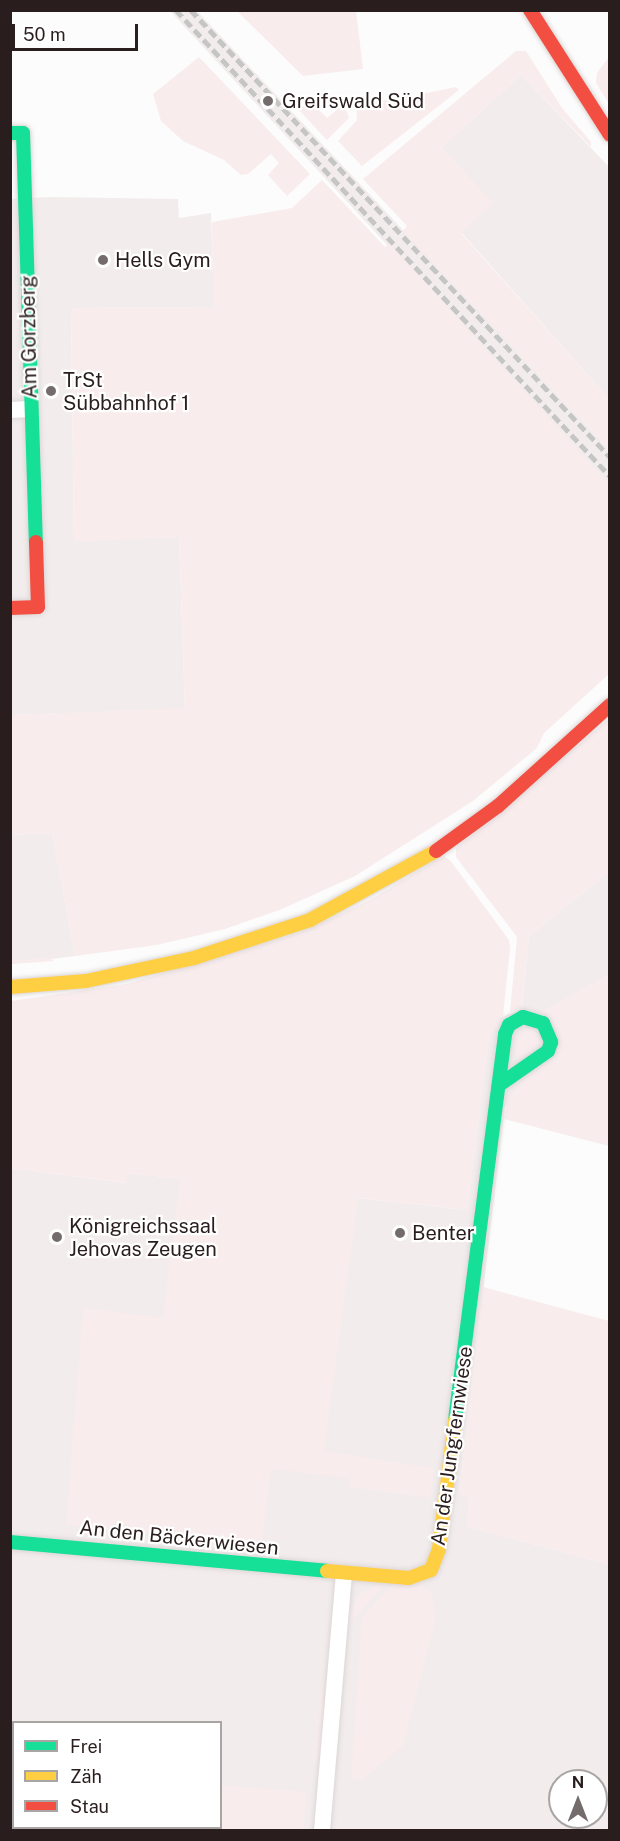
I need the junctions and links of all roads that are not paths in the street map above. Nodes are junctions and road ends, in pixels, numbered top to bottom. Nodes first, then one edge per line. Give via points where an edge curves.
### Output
1 (530, 10) edge
2 (10, 134) edge
3 (609, 135) edge
4 (30, 409) junction
5 (10, 410) edge
6 (10, 608) edge
7 (609, 705) edge
8 (10, 987) edge
9 (499, 1085) junction
10 (10, 1542) edge
11 (344, 1574) junction
12 (322, 1830) edge

1 - 3 street
2 - 4 street, Am Gorzberg via 23,133
4 - 5 street, Am Gorzberg
4 - 6 street, Am Gorzberg via 38,607
7 - 8 street via 498,806 445,846 310,920 194,958 87,981
9 - 9 street, An der Jungfernwiese via 509,1025 524,1017 543,1023 551,1042 548,1051
9 - 11 street, An der Jungfernwiese via 436,1560 431,1570 409,1578
10 - 11 street, An den Bäckerwiesen
11 - 12 street

